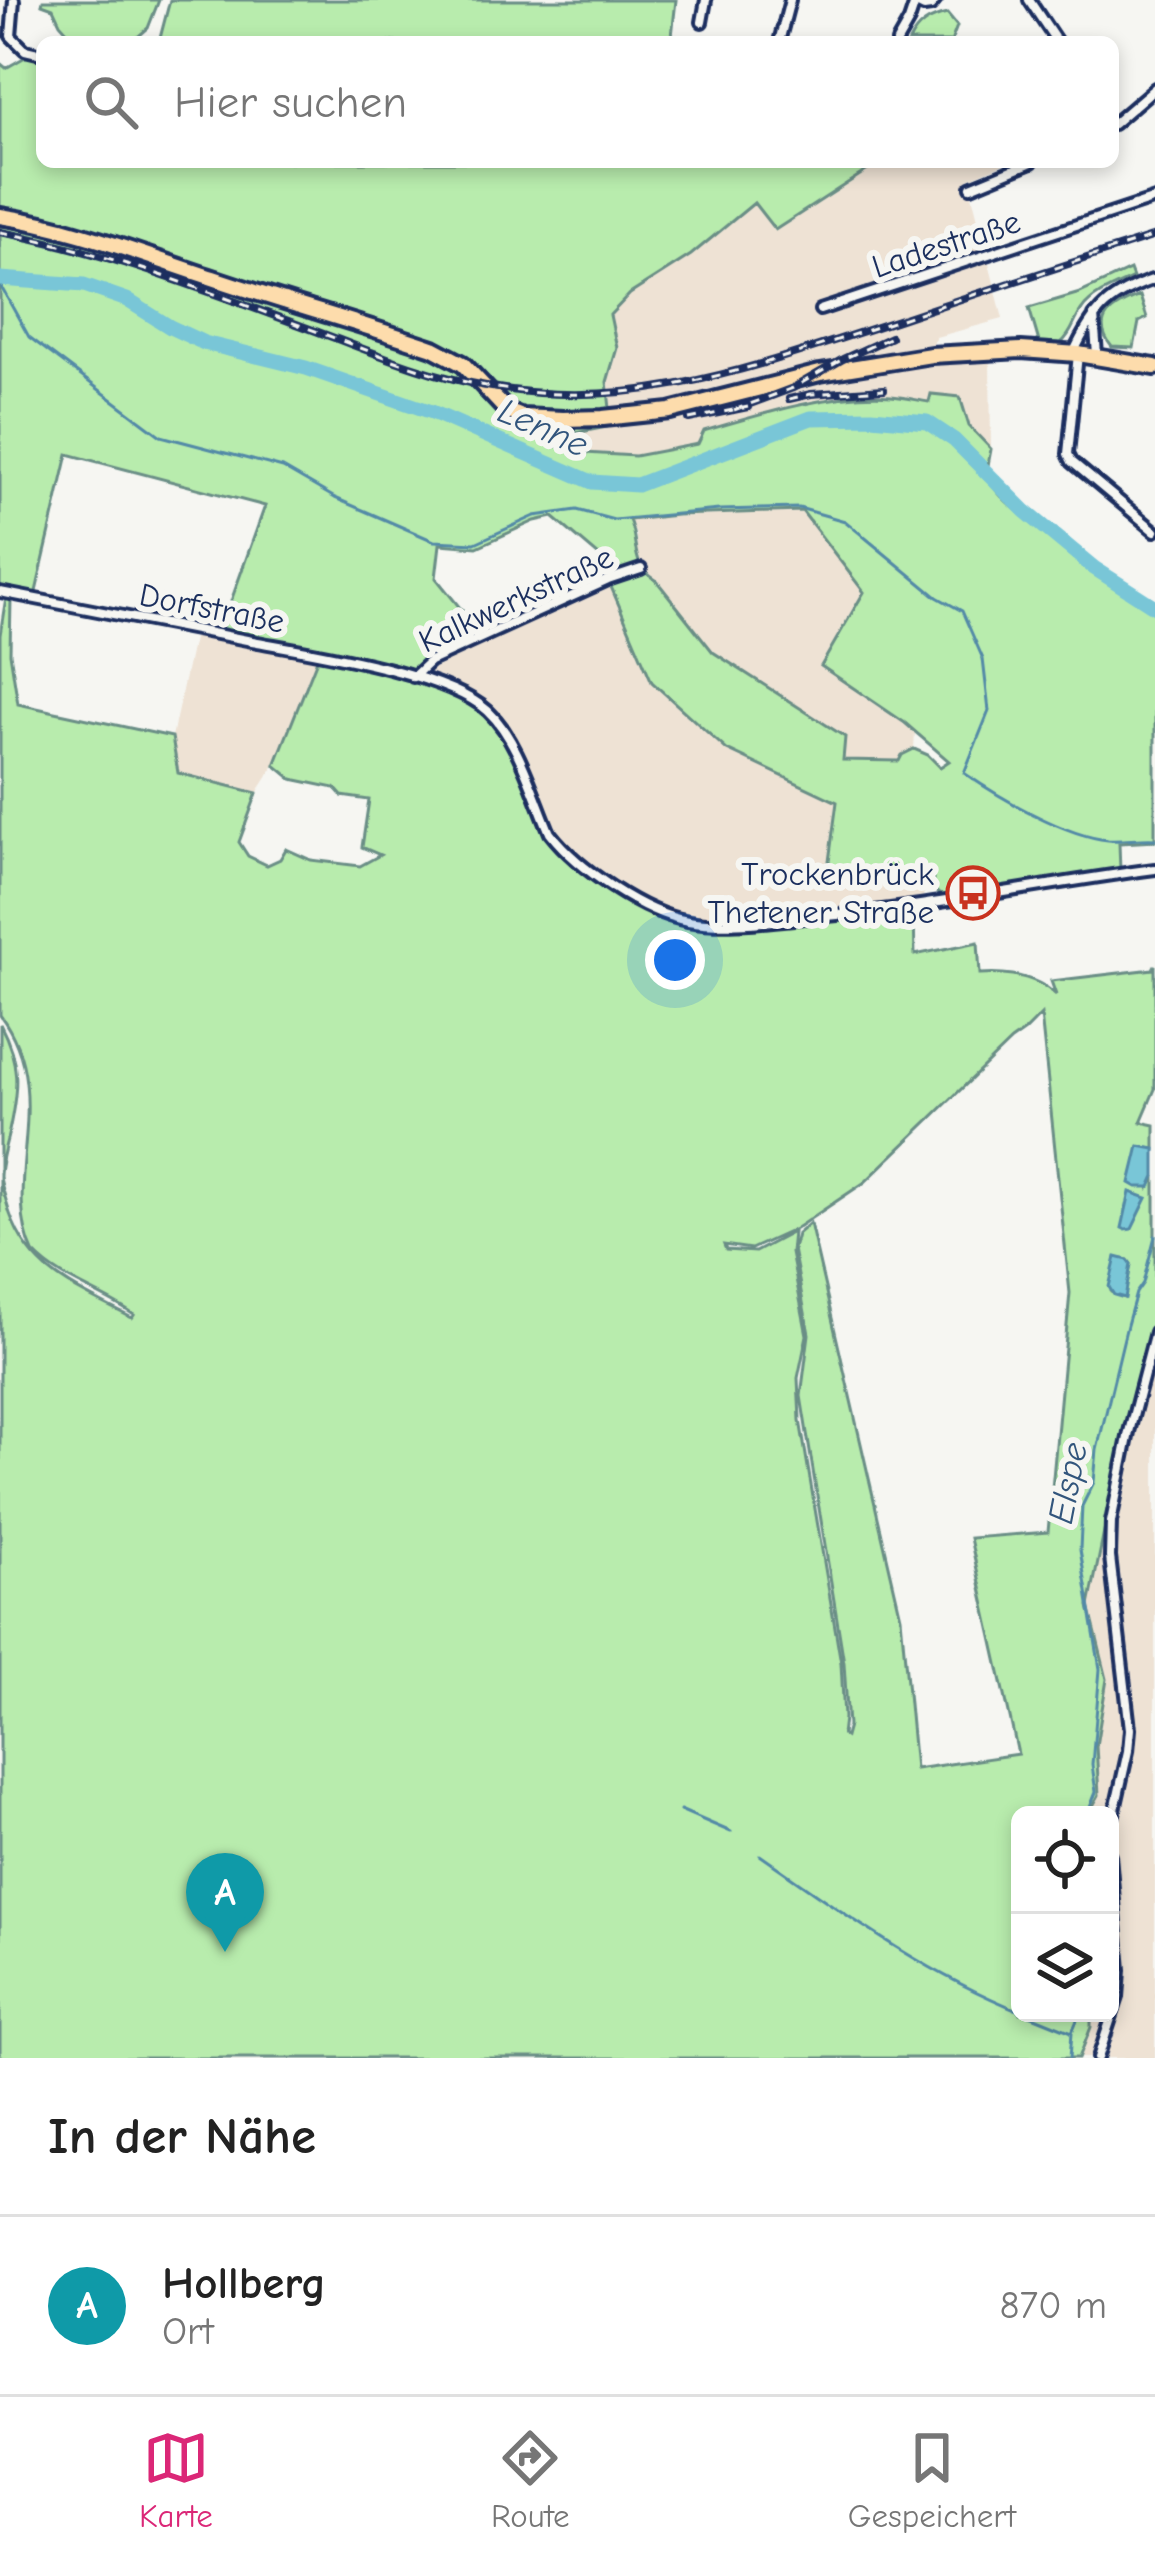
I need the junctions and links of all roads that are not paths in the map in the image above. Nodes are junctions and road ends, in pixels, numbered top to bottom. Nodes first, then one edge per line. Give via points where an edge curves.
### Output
1 (14, 0) edge
2 (706, 0) edge
3 (790, 0) edge
4 (937, 0) edge
5 (1030, 0) edge
6 (916, 2) edge
7 (702, 22) dead end
8 (781, 36) edge
9 (900, 36) edge
10 (1053, 36) edge
11 (36, 53) edge
12 (1155, 88) edge
13 (1119, 119) edge
14 (1017, 168) edge
15 (971, 187) dead end
16 (1155, 199) edge
17 (0, 216) edge
18 (1155, 279) edge
19 (820, 310) dead end
20 (1094, 315) junction
21 (1076, 354) junction
22 (1097, 356) junction
23 (1155, 367) edge
24 (1155, 531) edge
25 (641, 569) dead end
26 (0, 592) edge
27 (413, 676) junction
28 (1155, 869) edge
29 (1155, 1332) edge
30 (1116, 1806) edge
31 (1115, 1914) edge
32 (1098, 2058) edge

1 - 11 street via 11,36
2 - 7 street
3 - 8 street
4 - 6 street
5 - 10 street
6 - 9 street
12 - 13 street
14 - 15 street
16 - 19 street, Ladestraße
17 - 21 main road via 100,239 434,347 522,417 670,411 907,358
18 - 20 street
20 - 21 street
20 - 22 street
21 - 22 main road
21 - 24 street via 1068,454
22 - 23 main road
25 - 27 street, Kalkwerkstraße via 430,661
26 - 27 street, Dorfstraße
27 - 28 street, Dorfstraße via 488,711 559,844 666,915 723,924 868,912
29 - 30 street via 1111,1522 1130,1729
31 - 32 street via 1118,1997

